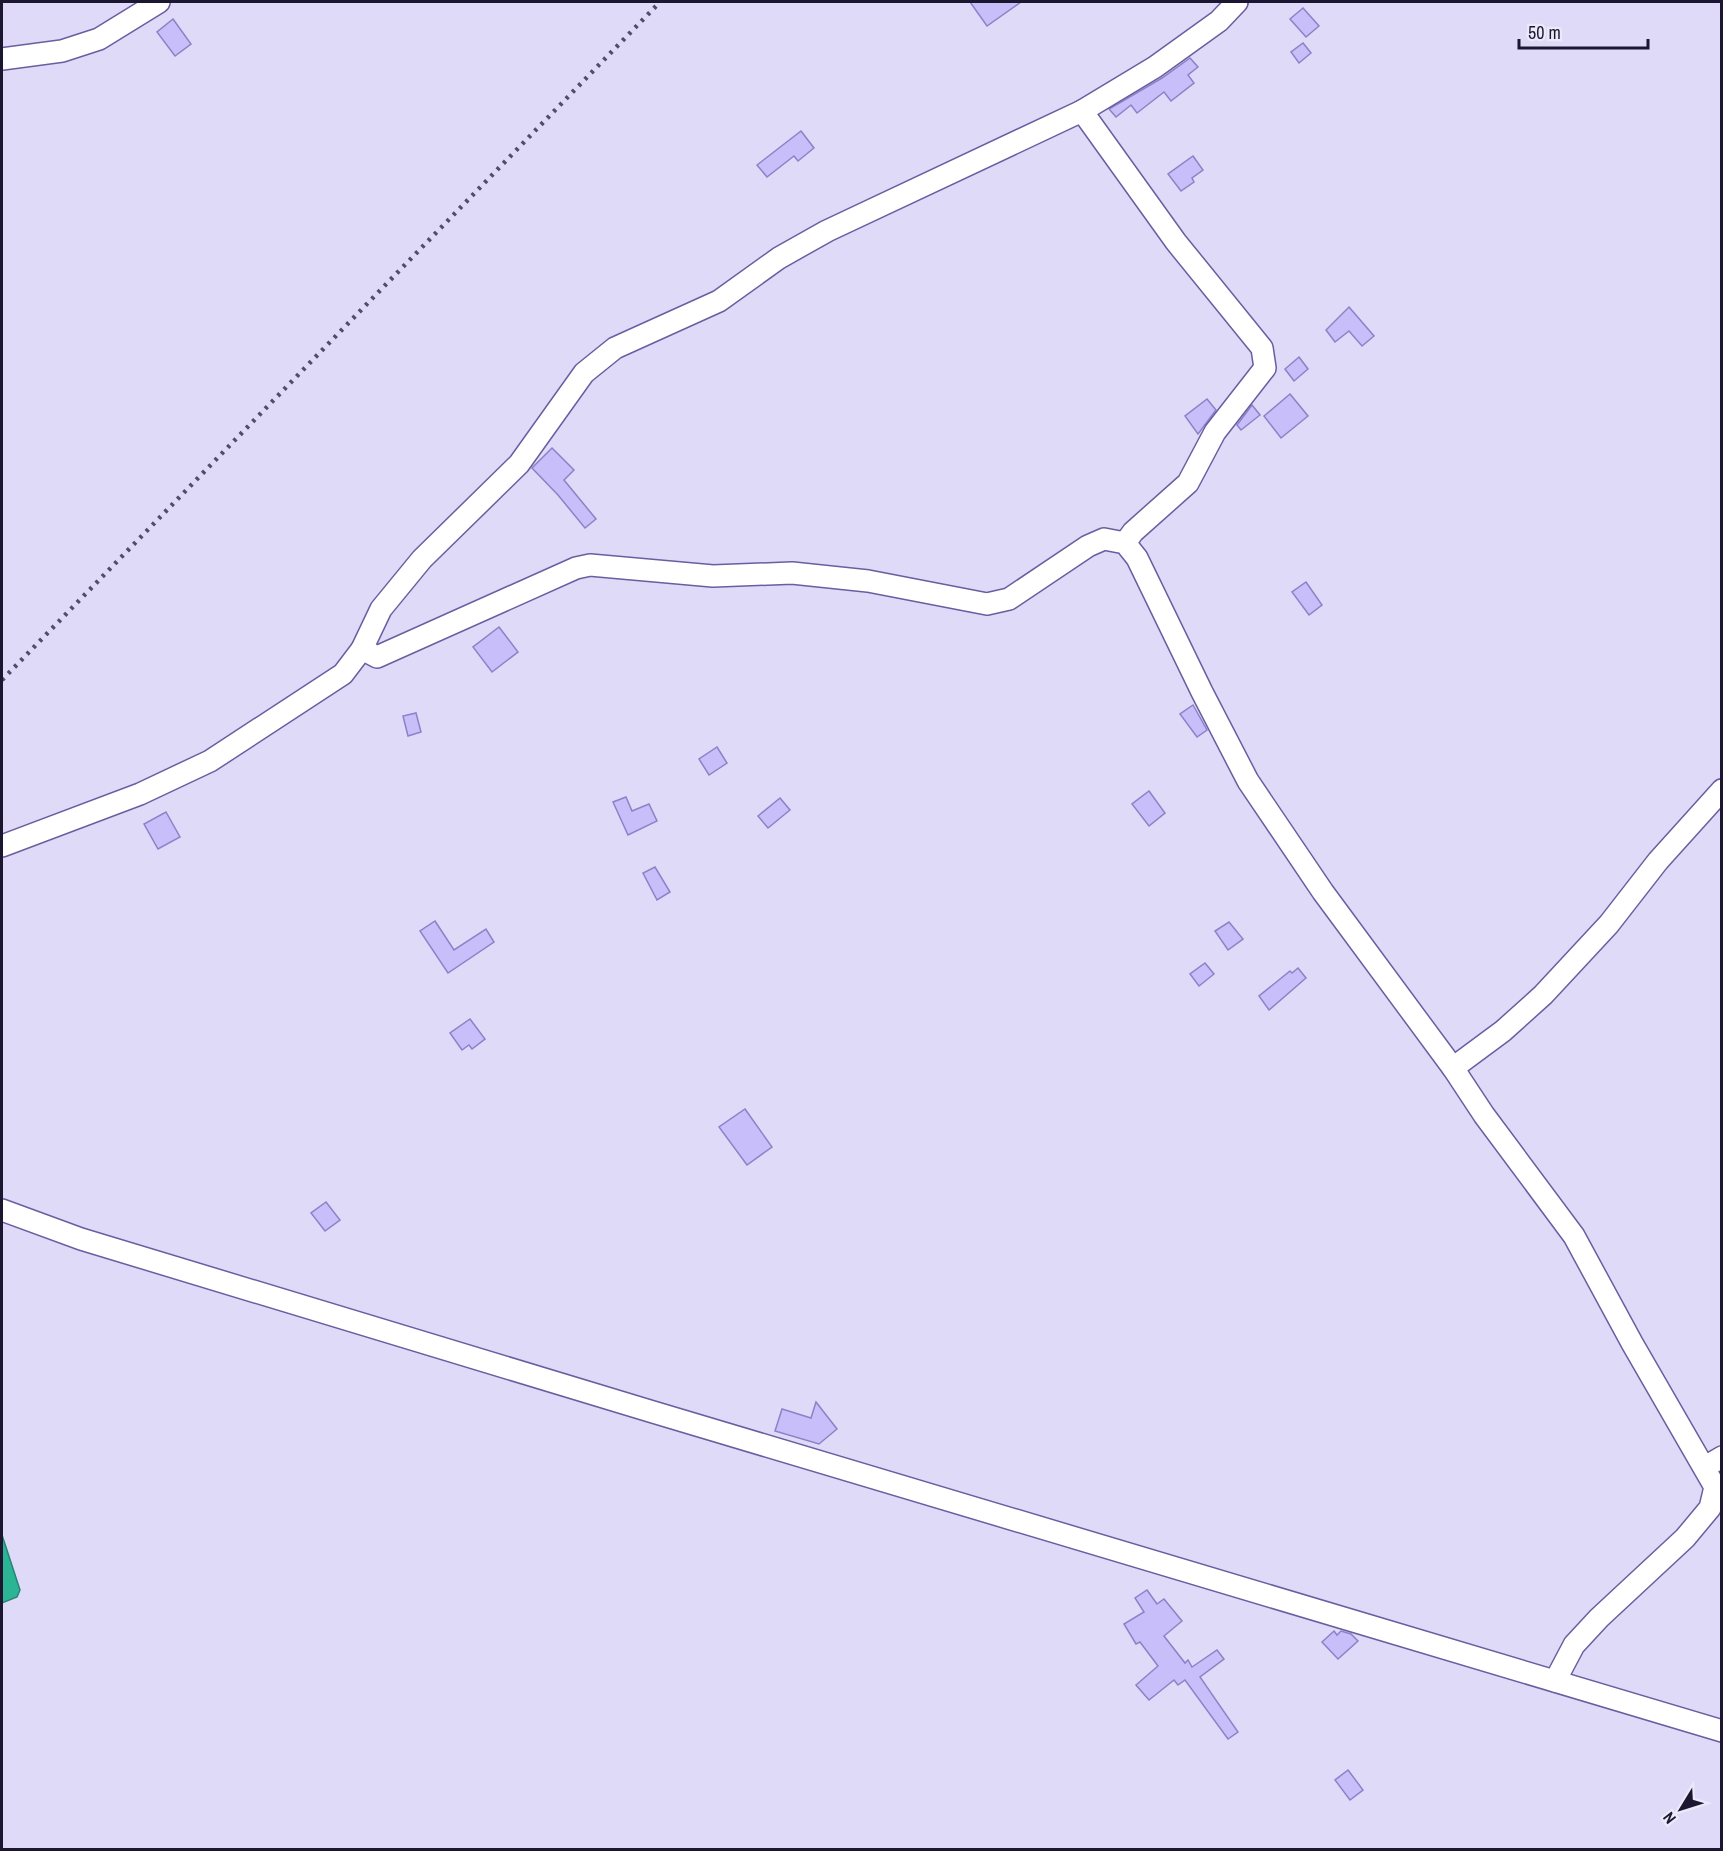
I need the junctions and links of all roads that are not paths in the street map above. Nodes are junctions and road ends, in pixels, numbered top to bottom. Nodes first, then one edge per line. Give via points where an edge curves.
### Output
1 (159, 2) edge
2 (1237, 2) edge
3 (2, 59) edge
4 (1082, 111) junction
5 (1125, 543) junction
6 (362, 649) junction
7 (1722, 790) edge
8 (2, 846) edge
9 (1453, 1068) junction
10 (2, 1210) edge
11 (1713, 1462) edge
12 (1555, 1681) junction
13 (1722, 1731) edge

1 - 3 street via 99,39 62,51
2 - 4 street via 1219,21 1155,67
4 - 5 street via 1176,242 1262,348 1265,368 1215,432 1188,483
4 - 6 street via 827,231 779,258 719,301 615,348 584,373 519,464 422,559 381,609
5 - 6 street via 1104,538 1009,600 987,604 868,581 792,573 713,576 590,565 377,657
5 - 9 street via 1137,558 1248,781 1323,892
6 - 8 street via 343,674 210,761 140,794
7 - 9 street via 1658,861 1609,924 1543,995
9 - 11 street via 1574,1236 1632,1343
10 - 12 street via 104,1246
11 - 12 street via 1715,1487 1710,1508 1685,1538 1574,1645
12 - 13 street

